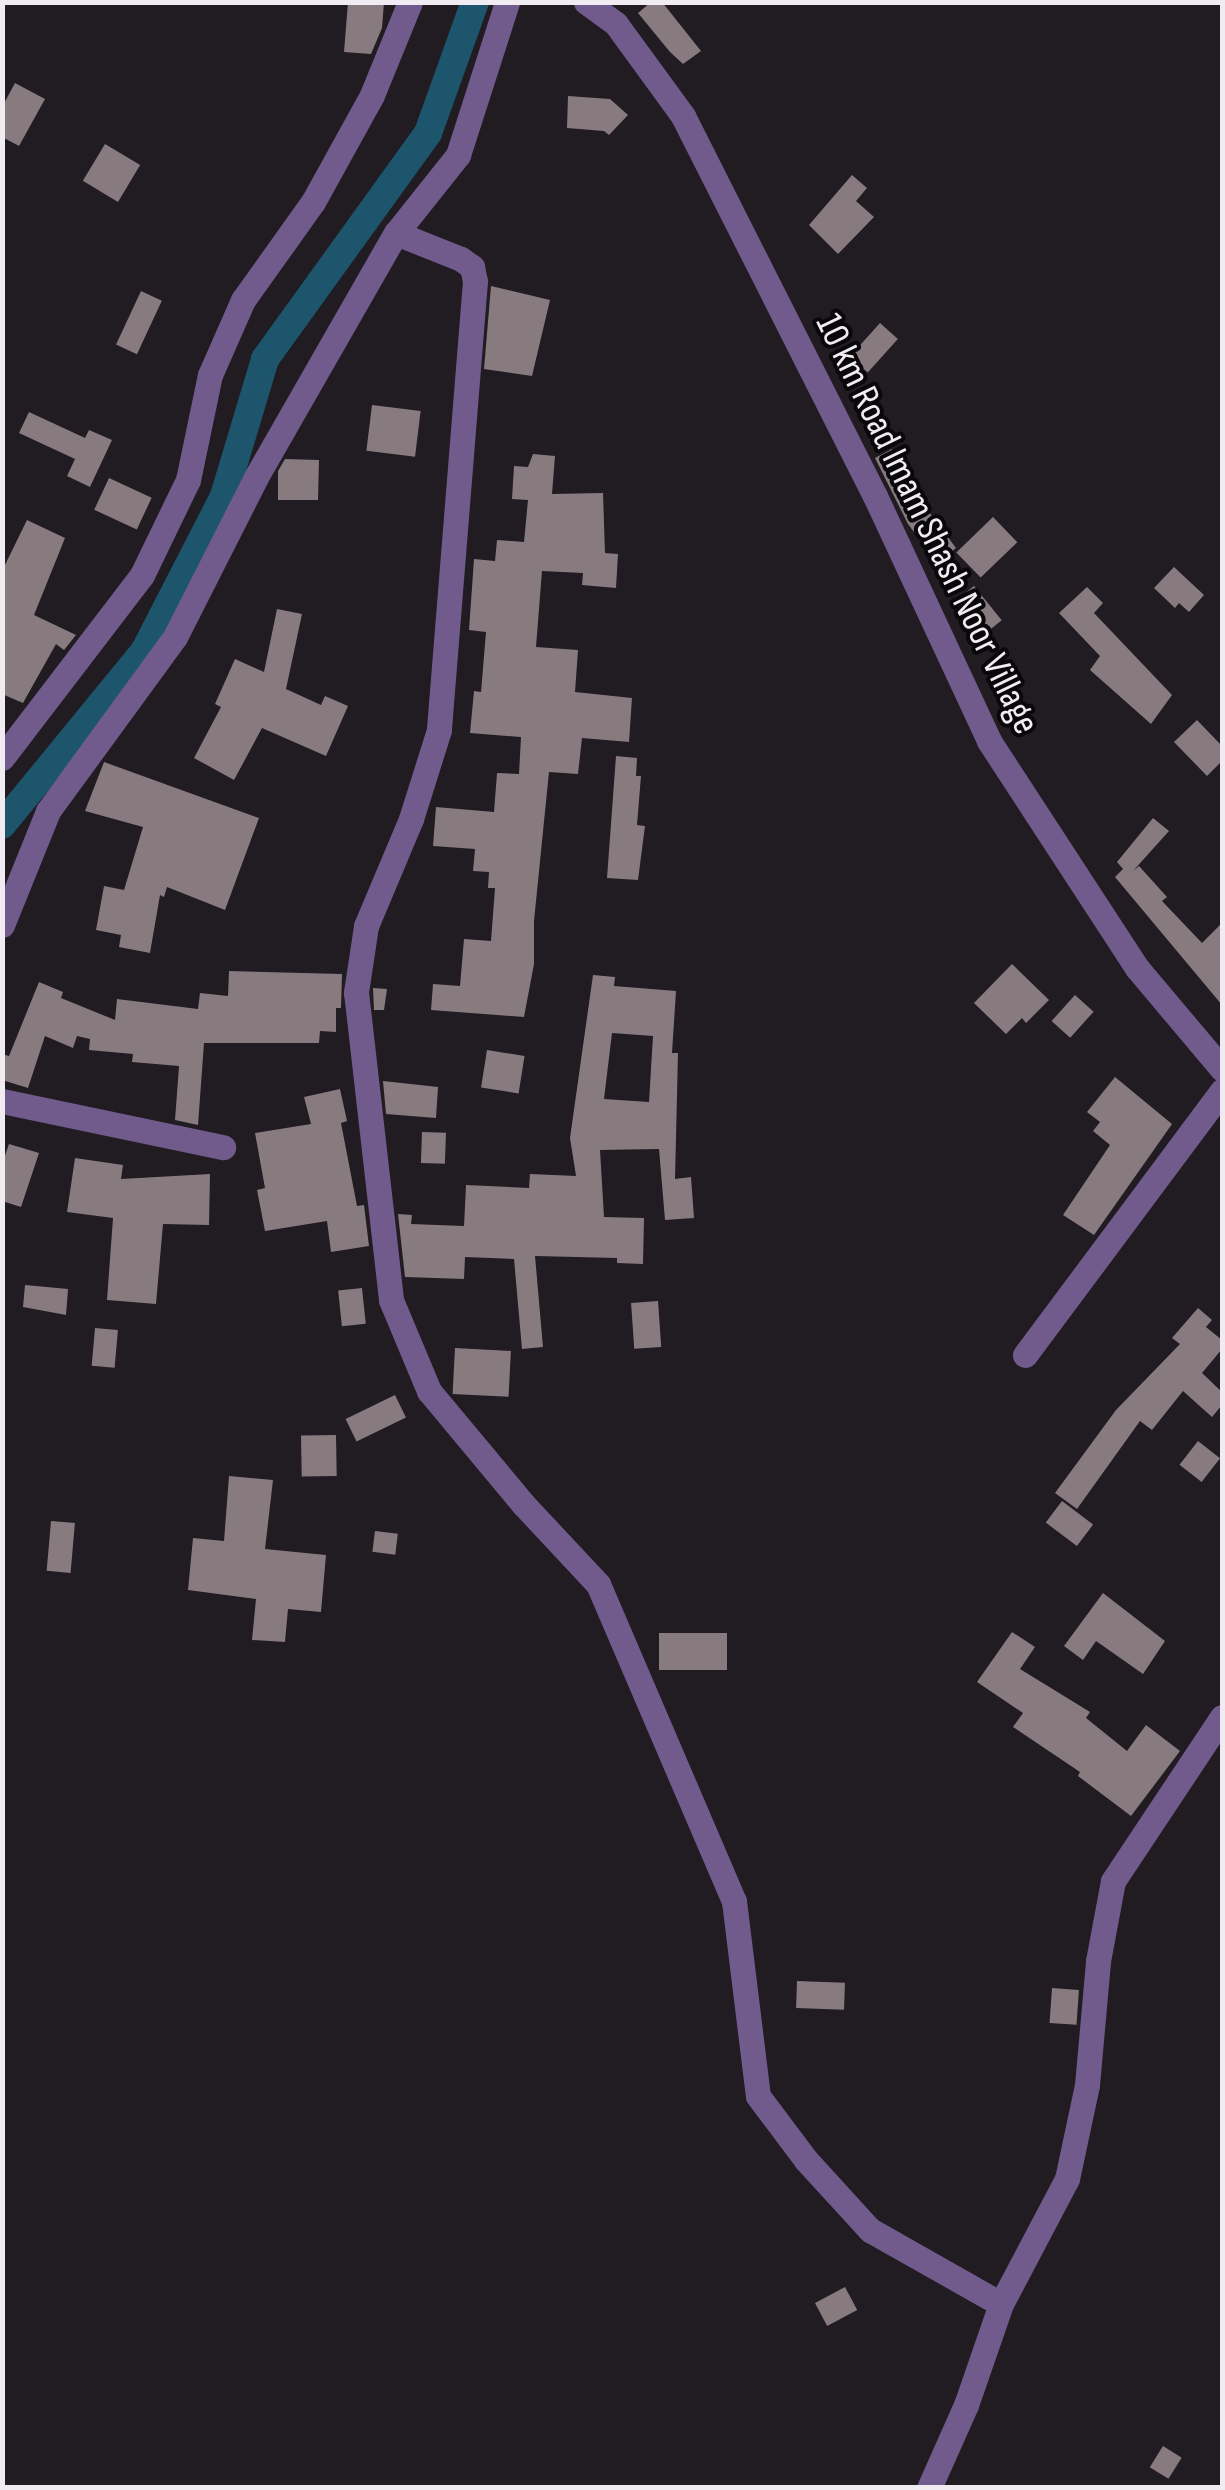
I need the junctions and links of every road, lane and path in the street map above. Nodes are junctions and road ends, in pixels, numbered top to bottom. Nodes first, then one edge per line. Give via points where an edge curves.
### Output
1 (410, 2) edge
2 (508, 2) edge
3 (586, 2) edge
4 (396, 233) junction
5 (2, 758) edge
6 (2, 924) edge
7 (1222, 1068) edge
8 (1222, 1091) edge
9 (2, 1101) edge
10 (223, 1147) dead end
11 (1026, 1355) dead end
12 (1222, 1717) edge
13 (1002, 2304) junction
14 (929, 2488) edge

1 - 5 street via 372,95 313,202 242,300 210,375 188,480 142,576
2 - 4 street via 458,155
3 - 7 street, 10 km Road Imam Shash Noor Village via 616,24 683,116 875,496 989,741 1137,968
4 - 6 street via 256,477 175,637 48,811
4 - 13 street via 462,258 475,281 439,730 412,819 366,926 356,992 390,1300 429,1390 598,1584 734,1901 758,2096 870,2230
8 - 11 street
9 - 10 street
12 - 13 street via 1113,1881 1087,2084 1067,2180
13 - 14 street

